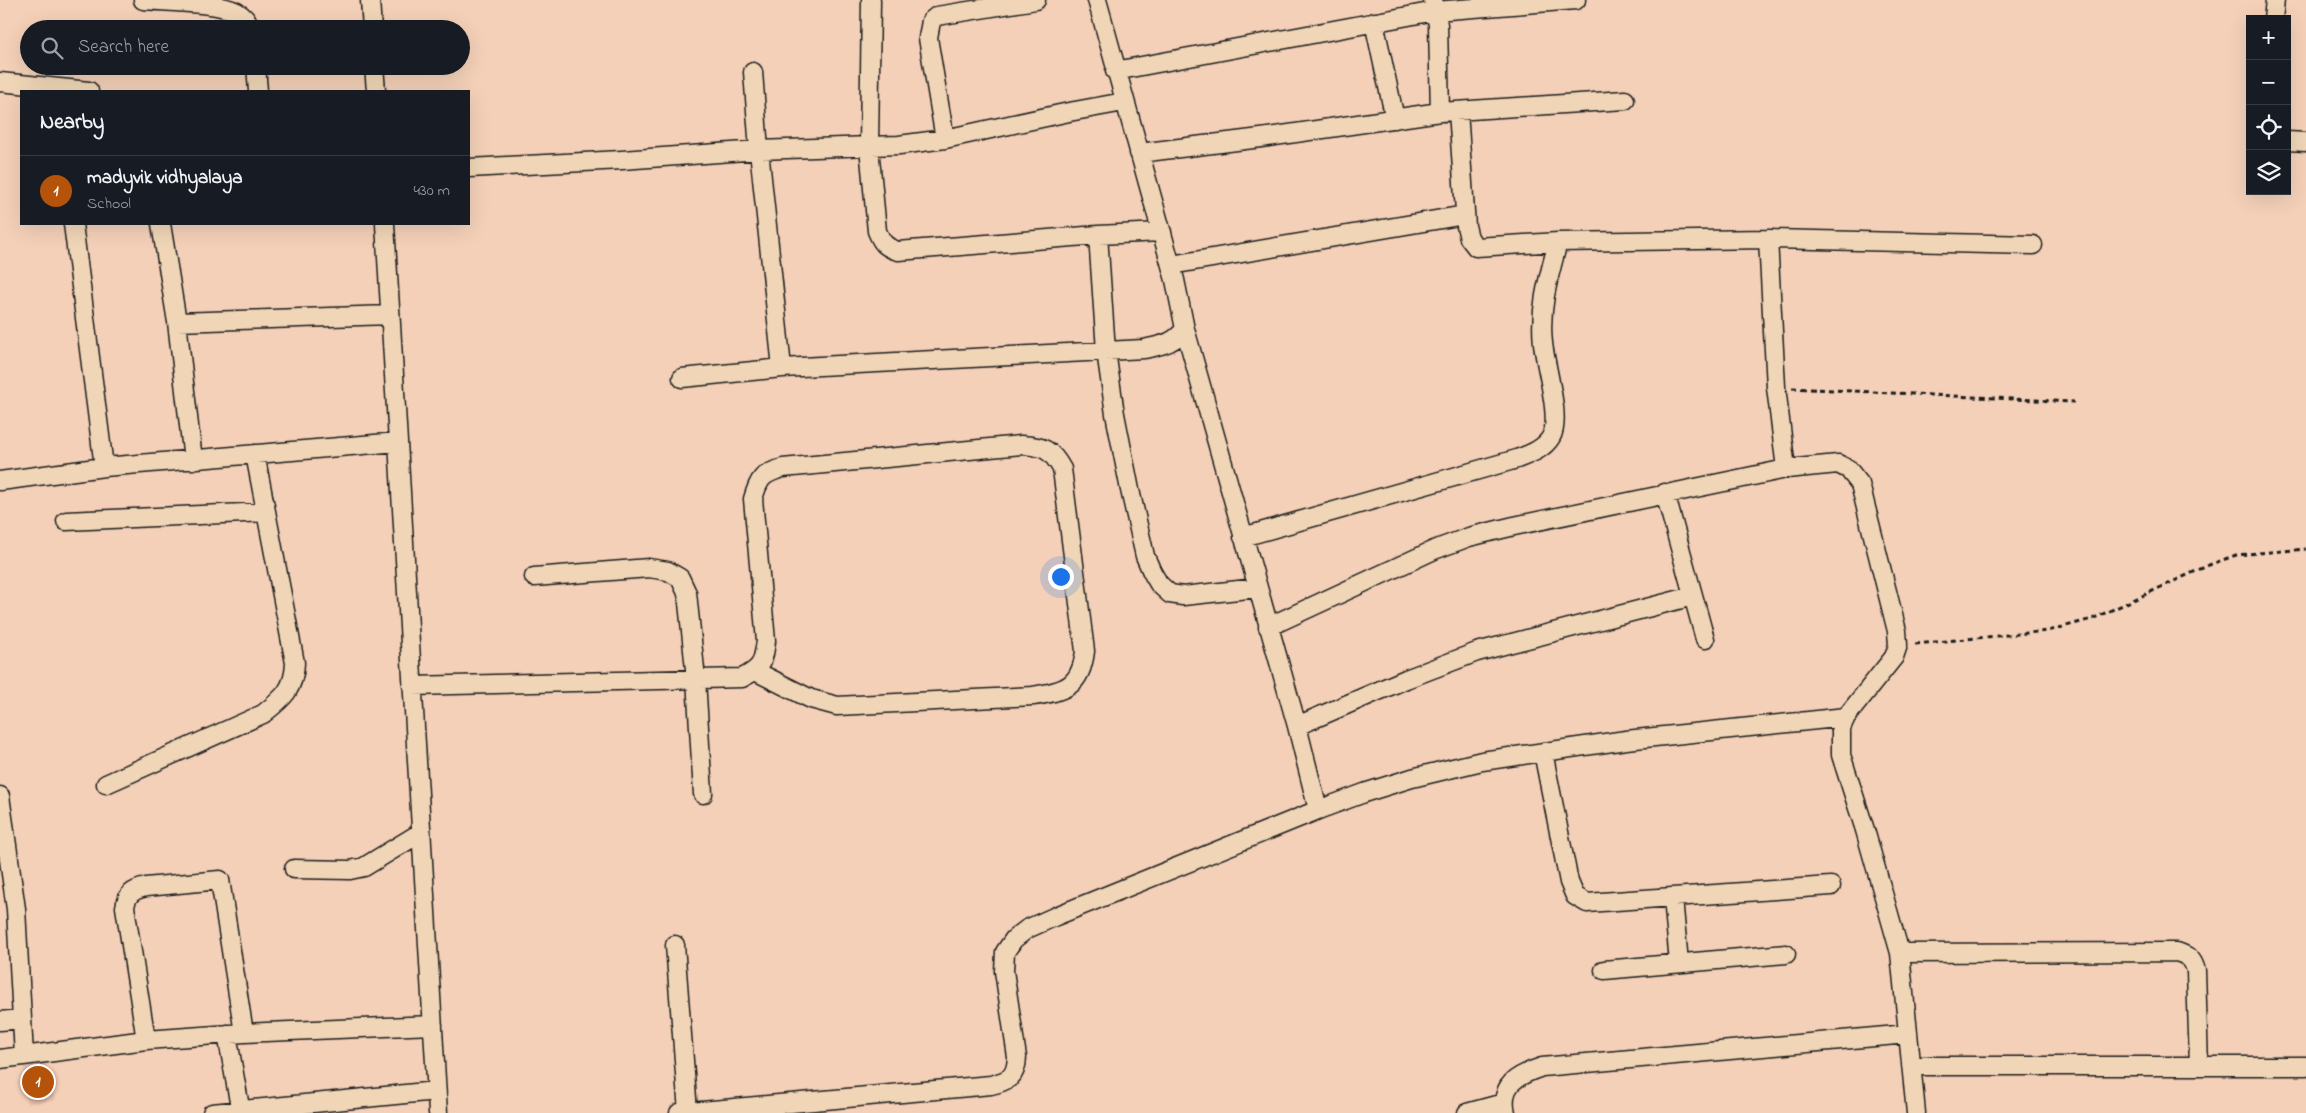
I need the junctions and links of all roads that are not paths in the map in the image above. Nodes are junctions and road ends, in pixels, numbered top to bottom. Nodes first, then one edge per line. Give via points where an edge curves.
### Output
1 (143, 0) edge
2 (370, 0) edge
3 (871, 0) edge
4 (1036, 0) edge
5 (1097, 0) edge
6 (1576, 0) edge
7 (2275, 0) edge
8 (1434, 5) edge
9 (2273, 15) edge
10 (247, 20) edge
11 (371, 20) edge
12 (1374, 22) junction
13 (1115, 71) junction
14 (754, 72) dead end
15 (257, 75) edge
16 (375, 75) edge
17 (0, 82) edge
18 (80, 90) edge
19 (258, 90) edge
20 (376, 90) edge
21 (1625, 100) dead end
22 (1124, 102) junction
23 (1458, 111) junction
24 (1440, 112) junction
25 (1395, 119) junction
26 (945, 139) junction
27 (2291, 141) edge
28 (2306, 142) edge
29 (870, 147) junction
30 (759, 150) junction
31 (1139, 152) junction
32 (470, 168) edge
33 (1465, 215) junction
34 (72, 225) edge
35 (160, 225) edge
36 (385, 225) edge
37 (1162, 232) junction
38 (1098, 235) junction
39 (1768, 239) junction
40 (1558, 242) junction
41 (2033, 245) dead end
42 (1171, 266) junction
43 (390, 315) junction
44 (177, 322) junction
45 (1185, 329) junction
46 (1106, 351) junction
47 (782, 368) junction
48 (682, 378) dead end
49 (398, 442) junction
50 (255, 454) junction
51 (193, 460) junction
52 (104, 467) junction
53 (1786, 469) junction
54 (0, 481) edge
55 (1665, 493) junction
56 (266, 512) junction
57 (66, 521) dead end
58 (1243, 537) junction
59 (534, 577) dead end
60 (1257, 588) junction
61 (1693, 596) junction
62 (1268, 627) junction
63 (1705, 639) dead end
64 (756, 671) junction
65 (696, 679) junction
66 (412, 686) junction
67 (1846, 717) junction
68 (1297, 726) junction
69 (1543, 752) junction
70 (106, 784) dead end
71 (703, 794) dead end
72 (0, 796) edge
73 (1318, 810) junction
74 (420, 833) junction
75 (294, 869) dead end
76 (1831, 886) dead end
77 (1673, 898) junction
78 (675, 945) dead end
79 (1900, 953) junction
80 (1786, 954) dead end
81 (1679, 963) junction
82 (1604, 970) dead end
83 (22, 1019) junction
84 (0, 1022) edge
85 (433, 1024) junction
86 (235, 1033) junction
87 (1908, 1034) junction
88 (146, 1040) junction
89 (24, 1056) junction
90 (0, 1059) edge
91 (1911, 1066) junction
92 (2199, 1066) junction
93 (2306, 1066) edge
94 (436, 1090) junction
95 (1505, 1108) edge
96 (241, 1112) edge
97 (212, 1113) edge
98 (438, 1113) edge
99 (684, 1113) edge
100 (1467, 1113) edge
101 (1916, 1113) edge

1 - 10 street via 220,7 235,11
2 - 11 street
3 - 29 street
4 - 26 street via 937,16 931,21 928,38
5 - 13 street
6 - 8 street
7 - 9 street
8 - 12 street
8 - 24 street via 1438,25
12 - 13 street
12 - 25 street
13 - 22 street
14 - 30 street
15 - 19 street
16 - 20 street
17 - 18 street
21 - 23 street
22 - 26 street
22 - 31 street
23 - 24 street
23 - 33 street
24 - 25 street
25 - 31 street
26 - 29 street
27 - 28 street
29 - 30 street
29 - 38 street via 877,231 881,243 887,248 898,250
30 - 32 street
30 - 47 street
31 - 37 street
33 - 40 street via 1469,238 1476,247
33 - 42 street
34 - 52 street
35 - 44 street
36 - 43 street
37 - 38 street
37 - 42 street
38 - 46 street
39 - 40 street
39 - 41 street
39 - 53 street via 1776,387
40 - 58 street via 1546,284 1542,323 1556,419 1552,436 1539,449 1517,459
42 - 45 street
43 - 44 street
43 - 49 street
44 - 51 street
45 - 46 street via 1177,339 1163,345
45 - 58 street
46 - 47 street
46 - 60 street via 1115,414 1145,556 1159,584 1170,594 1183,596
47 - 48 street
49 - 50 street
49 - 66 street
50 - 51 street
50 - 56 street
51 - 52 street
52 - 54 street
53 - 55 street
53 - 67 street via 1838,464 1855,476 1860,484 1897,631 1898,645 1894,657
55 - 61 street
55 - 62 street via 1469,537 1400,565
56 - 57 street
56 - 70 street via 295,663 294,678 285,696 263,714
58 - 60 street
59 - 65 street via 649,568 668,570 680,578 687,592
60 - 62 street
61 - 63 street
61 - 68 street via 1477,652
62 - 68 street
64 - 64 street via 763,661 766,642 753,499 757,484 765,474 783,468 1021,445 1039,446 1054,454 1062,468 1085,651 1083,670 1073,682 1056,692 1034,696 837,706 811,699
64 - 65 street via 742,678
65 - 66 street
65 - 71 street
66 - 74 street
67 - 69 street
67 - 79 street via 1841,728 1841,755
68 - 73 street
69 - 73 street via 1482,761 1412,778
69 - 77 street via 1569,882 1575,896 1587,903
72 - 83 street via 16,909
73 - 99 street via 1056,916 1014,939 1005,952 1004,971 1017,1057 1016,1071 1007,1080 991,1085
74 - 75 street via 364,867 350,870
74 - 85 street
76 - 77 street
77 - 81 street
78 - 99 street
79 - 87 street
79 - 92 street via 2177,952 2187,955 2196,971
80 - 81 street
81 - 82 street
83 - 84 street
83 - 89 street
85 - 86 street
85 - 94 street
86 - 88 street
86 - 88 street via 220,880 146,887 134,890 127,897 125,907
86 - 96 street
87 - 91 street
87 - 95 street via 1542,1068 1522,1074 1507,1088
88 - 89 street
89 - 90 street
91 - 92 street
91 - 101 street
92 - 93 street
94 - 96 street
94 - 98 street
95 - 100 street
96 - 97 street

